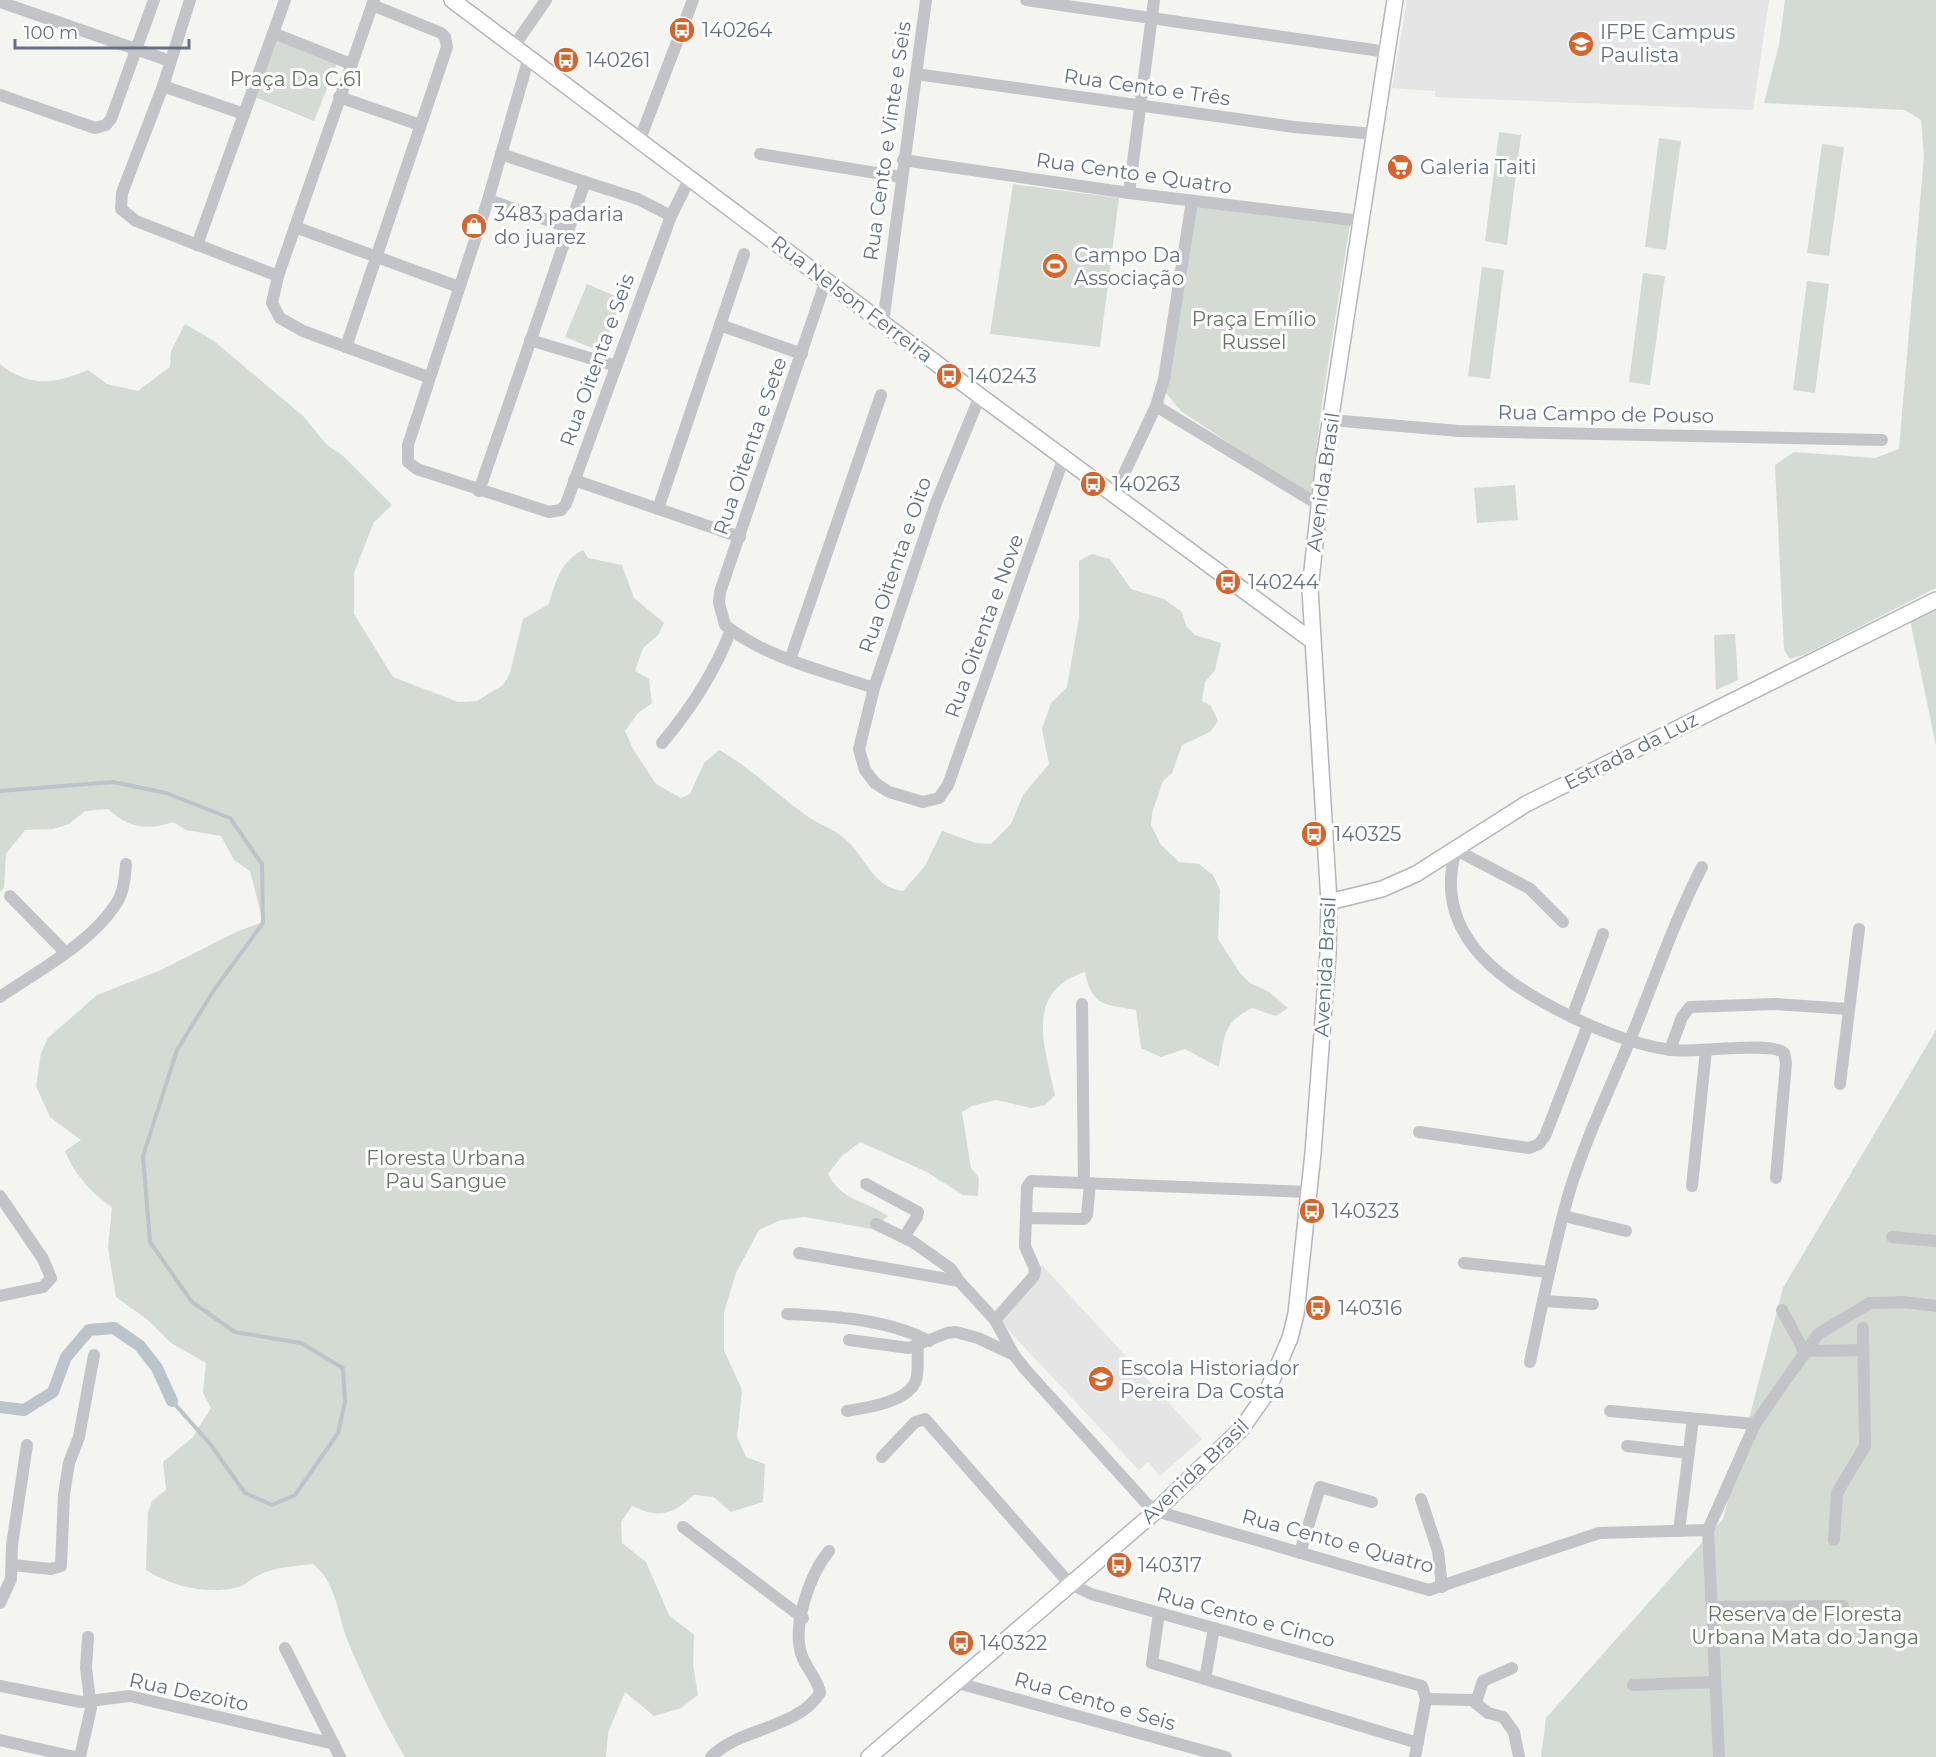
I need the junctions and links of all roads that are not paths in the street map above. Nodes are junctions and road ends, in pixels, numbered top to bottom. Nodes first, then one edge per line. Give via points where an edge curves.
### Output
1 (154, 0) edge
2 (189, 0) edge
3 (285, 0) edge
4 (452, 0) edge
5 (546, 0) edge
6 (693, 0) edge
7 (926, 0) edge
8 (1026, 0) edge
9 (1154, 0) edge
10 (1395, 0) edge
11 (0, 2) edge
12 (373, 3) edge
13 (1151, 18) junction
14 (273, 33) junction
15 (514, 46) junction
16 (137, 48) junction
17 (1387, 52) junction
18 (529, 57) junction
19 (170, 61) junction
20 (351, 64) junction
21 (916, 74) junction
22 (163, 86) junction
23 (0, 95) edge
24 (339, 97) junction
25 (1141, 105) junction
26 (244, 114) junction
27 (420, 125) junction
28 (1374, 134) junction
29 (640, 139) junction
30 (501, 154) junction
31 (760, 154) dead end
32 (903, 160) junction
33 (901, 177) junction
34 (690, 178) junction
35 (586, 182) junction
36 (1129, 193) junction
37 (488, 200) junction
38 (1192, 201) junction
39 (671, 216) junction
40 (1360, 221) junction
41 (294, 227) junction
42 (568, 228) junction
43 (197, 245) junction
44 (744, 254) dead end
45 (376, 256) junction
46 (278, 276) junction
47 (826, 280) junction
48 (459, 287) junction
49 (883, 323) junction
50 (720, 325) junction
51 (530, 340) junction
52 (346, 347) junction
53 (802, 354) junction
54 (616, 366) junction
55 (428, 377) junction
56 (881, 395) dead end
57 (980, 396) junction
58 (1156, 406) junction
59 (1331, 420) junction
60 (1882, 440) dead end
61 (1064, 457) junction
62 (574, 480) junction
63 (479, 491) junction
64 (1114, 495) junction
65 (1319, 505) junction
66 (658, 509) junction
67 (740, 537) junction
68 (1936, 600) edge
69 (728, 628) junction
70 (1311, 640) junction
71 (790, 660) junction
72 (874, 688) junction
73 (662, 743) dead end
74 (859, 749) joint
75 (1456, 850) junction
76 (126, 864) dead end
77 (1702, 867) dead end
78 (10, 896) dead end
79 (1329, 902) junction
80 (1563, 922) dead end
81 (1859, 929) dead end
82 (1603, 934) dead end
83 (65, 952) junction
84 (0, 997) edge
85 (1082, 1004) dead end
86 (1849, 1009) junction
87 (1572, 1017) junction
88 (1588, 1024) junction
89 (1630, 1041) junction
90 (1670, 1050) junction
91 (1706, 1050) junction
92 (1840, 1084) dead end
93 (1419, 1132) dead end
94 (1776, 1178) dead end
95 (1087, 1183) junction
96 (866, 1184) dead end
97 (1692, 1186) dead end
98 (1309, 1192) junction
99 (0, 1196) edge
100 (5, 1212) edge
101 (1564, 1216) junction
102 (1026, 1218) junction
103 (876, 1224) dead end
104 (1626, 1231) dead end
105 (904, 1237) junction
106 (1892, 1237) dead end
107 (1936, 1241) edge
108 (799, 1253) dead end
109 (1464, 1263) dead end
110 (1549, 1272) junction
111 (959, 1281) junction
112 (0, 1296) edge
113 (1543, 1301) junction
114 (1593, 1304) dead end
115 (1936, 1305) edge
116 (1782, 1310) dead end
117 (787, 1314) dead end
118 (995, 1320) junction
119 (1863, 1328) dead end
120 (849, 1340) dead end
121 (923, 1344) junction
122 (1863, 1350) junction
123 (1804, 1351) junction
124 (94, 1355) dead end
125 (1014, 1355) junction
126 (1530, 1362) dead end
127 (848, 1411) dead end
128 (1610, 1411) dead end
129 (1693, 1419) junction
130 (1755, 1425) junction
131 (27, 1445) dead end
132 (1627, 1446) dead end
133 (1689, 1453) junction
134 (882, 1457) dead end
135 (1421, 1499) dead end
136 (1372, 1502) dead end
137 (1156, 1511) junction
138 (683, 1527) dead end
139 (1708, 1530) junction
140 (1680, 1531) junction
141 (1834, 1540) dead end
142 (829, 1551) dead end
143 (1300, 1553) junction
144 (12, 1565) junction
145 (1069, 1583) junction
146 (1442, 1587) junction
147 (0, 1603) edge
148 (1844, 1606) dead end
149 (1711, 1607) junction
150 (1160, 1613) junction
151 (802, 1618) junction
152 (1214, 1628) junction
153 (88, 1637) dead end
154 (285, 1648) dead end
155 (1512, 1668) dead end
156 (1205, 1679) junction
157 (954, 1682) junction
158 (1715, 1682) junction
159 (1633, 1685) dead end
160 (0, 1686) edge
161 (1426, 1699) junction
162 (91, 1701) junction
163 (1476, 1702) junction
164 (0, 1740) edge
165 (1418, 1743) junction
166 (334, 1744) junction
167 (1193, 1753) edge
168 (75, 1757) edge
169 (80, 1757) edge
170 (340, 1757) edge
171 (711, 1757) edge
172 (868, 1757) edge
173 (1226, 1757) edge
174 (1415, 1757) edge
175 (1519, 1757) edge
176 (1719, 1757) edge

1 - 16 street
2 - 19 street
3 - 14 street
4 - 15 main road, Rua Nelson Ferreira
5 - 15 street
6 - 29 street
7 - 21 street, Rua Cento e Vinte e Seis
8 - 13 street
9 - 13 street
10 - 17 main road, Avenida Brasil
11 - 16 street
12 - 20 street
12 - 27 street via 441,33 447,41
13 - 17 street
13 - 25 street
14 - 20 street
14 - 26 street
15 - 18 main road, Rua Nelson Ferreira
16 - 19 street
16 - 23 street via 106,125 95,128
17 - 28 main road, Avenida Brasil
18 - 29 main road, Rua Nelson Ferreira
18 - 30 street
19 - 22 street
20 - 24 street
21 - 25 street, Rua Cento e Três
21 - 32 street, Rua Cento e Vinte e Seis
22 - 26 street
22 - 43 street via 122,193 121,210
24 - 27 street
24 - 41 street
25 - 28 street, Rua Cento e Três
25 - 36 street
26 - 43 street
27 - 45 street
28 - 40 main road, Avenida Brasil
29 - 34 main road, Rua Nelson Ferreira
30 - 35 street
30 - 37 street
31 - 33 street
32 - 33 street, Rua Cento e Vinte e Seis
32 - 36 street, Rua Cento e Quatro
33 - 49 street, Rua Cento e Vinte e Seis
34 - 39 street, Rua Oitenta e Seis
34 - 47 main road, Rua Nelson Ferreira
35 - 39 street via 638,199
35 - 42 street
36 - 38 street, Rua Cento e Quatro
37 - 42 street
37 - 48 street
38 - 40 street, Rua Cento e Quatro
38 - 58 street via 1164,379
39 - 54 street, Rua Oitenta e Seis
40 - 59 main road, Avenida Brasil
41 - 45 street
41 - 46 street
42 - 51 street
43 - 46 street
44 - 50 street
45 - 48 street
45 - 52 street
46 - 52 street via 272,303 280,318
47 - 49 main road, Rua Nelson Ferreira
47 - 53 street, Rua Oitenta e Sete
48 - 55 street
49 - 57 main road, Rua Nelson Ferreira
50 - 53 street
50 - 66 street
51 - 54 street
51 - 63 street
52 - 55 street
53 - 67 street, Rua Oitenta e Sete
54 - 62 street, Rua Oitenta e Seis
55 - 63 street via 408,445 408,462 417,469
56 - 71 street
57 - 61 main road, Rua Nelson Ferreira
57 - 72 street, Rua Oitenta e Oito via 936,503
58 - 64 street
58 - 65 street
59 - 60 street, Rua Campo de Pouso via 1459,431
59 - 65 main road, Avenida Brasil
61 - 64 main road, Rua Nelson Ferreira
61 - 74 street, Rua Oitenta e Nove via 948,785 939,798 923,802 889,792 865,770
62 - 63 street, Rua Oitenta e Seis via 566,504 561,510 549,512
62 - 66 street
64 - 70 main road, Rua Nelson Ferreira
65 - 70 main road, Avenida Brasil via 1310,589
66 - 67 street
67 - 69 street, Rua Oitenta e Sete via 720,592 719,603
68 - 75 main road, Estrada da Luz via 1526,804
69 - 71 street
69 - 73 street via 719,659 689,709
70 - 79 main road, Avenida Brasil
71 - 72 street
72 - 74 street, Rua Oitenta e Oito
75 - 79 main road, Estrada da Luz via 1382,889
75 - 80 street via 1529,888
75 - 87 street via 1451,887 1455,912 1471,946 1524,992
76 - 83 street via 117,903
77 - 89 street via 1678,913
78 - 83 street
79 - 98 main road, Avenida Brasil
81 - 86 street
82 - 87 street
83 - 84 street
85 - 95 street
86 - 90 street via 1775,1004 1690,1007 1682,1017
86 - 92 street
87 - 88 street
88 - 89 street
88 - 93 street via 1545,1136 1535,1147
89 - 90 street
89 - 101 street via 1601,1104
90 - 91 street
91 - 94 street via 1754,1047 1776,1048 1784,1053
91 - 97 street
95 - 98 street
95 - 102 street via 1029,1182
95 - 102 street via 1084,1219
96 - 105 street via 918,1212
98 - 137 main road, Avenida Brasil via 1296,1314 1266,1394 1242,1428
99 - 100 street
100 - 112 street via 43,1259 51,1278 44,1287
101 - 104 street
101 - 110 street
102 - 118 street via 1026,1252 1035,1269 1034,1276
103 - 105 street
105 - 111 street via 943,1262
106 - 107 street
108 - 111 street
109 - 110 street
110 - 113 street
111 - 118 street
113 - 114 street
113 - 126 street
115 - 123 street via 1870,1304 1818,1334
116 - 123 street
117 - 121 street via 896,1326
118 - 125 street
119 - 122 street
120 - 121 street via 903,1348
121 - 125 street via 956,1332
121 - 127 street via 911,1387 886,1403
122 - 123 street
122 - 141 street via 1865,1446 1838,1493
123 - 130 street
124 - 144 street via 79,1437 69,1462 61,1566 51,1569
125 - 137 street
128 - 129 street
129 - 130 street
129 - 133 street
130 - 139 street
131 - 144 street
132 - 133 street
133 - 140 street
134 - 145 street via 915,1422 925,1419
135 - 146 street via 1438,1551
136 - 143 street via 1320,1487
137 - 143 street, Rua Cento e Quatro
137 - 145 main road, Avenida Brasil
138 - 151 street
139 - 140 street, Rua Cento e Quatro
139 - 149 street
140 - 146 street, Rua Cento e Quatro via 1599,1533
142 - 151 street via 810,1579
143 - 146 street, Rua Cento e Quatro via 1429,1590
144 - 147 street via 11,1579
145 - 150 street, Rua Cento e Cinco via 1091,1594
145 - 157 main road, Avenida Brasil
148 - 149 street
149 - 158 street
150 - 152 street, Rua Cento e Cinco
150 - 156 street via 1152,1663
151 - 171 street via 799,1646 820,1689 818,1697 791,1717 726,1745
152 - 156 street
152 - 161 street, Rua Cento e Cinco via 1414,1683 1422,1686
153 - 162 street via 86,1668
154 - 166 street
155 - 163 street via 1483,1681
156 - 165 street
157 - 167 street, Rua Cento e Seis
157 - 172 main road, Avenida Brasil
158 - 159 street
158 - 176 street
160 - 162 street, Rua Dezoito
161 - 163 street
161 - 165 street
162 - 166 street, Rua Dezoito via 130,1696
162 - 169 street
163 - 175 street via 1488,1713 1507,1720
164 - 168 street
165 - 174 street
166 - 170 street
167 - 173 street, Rua Cento e Seis

